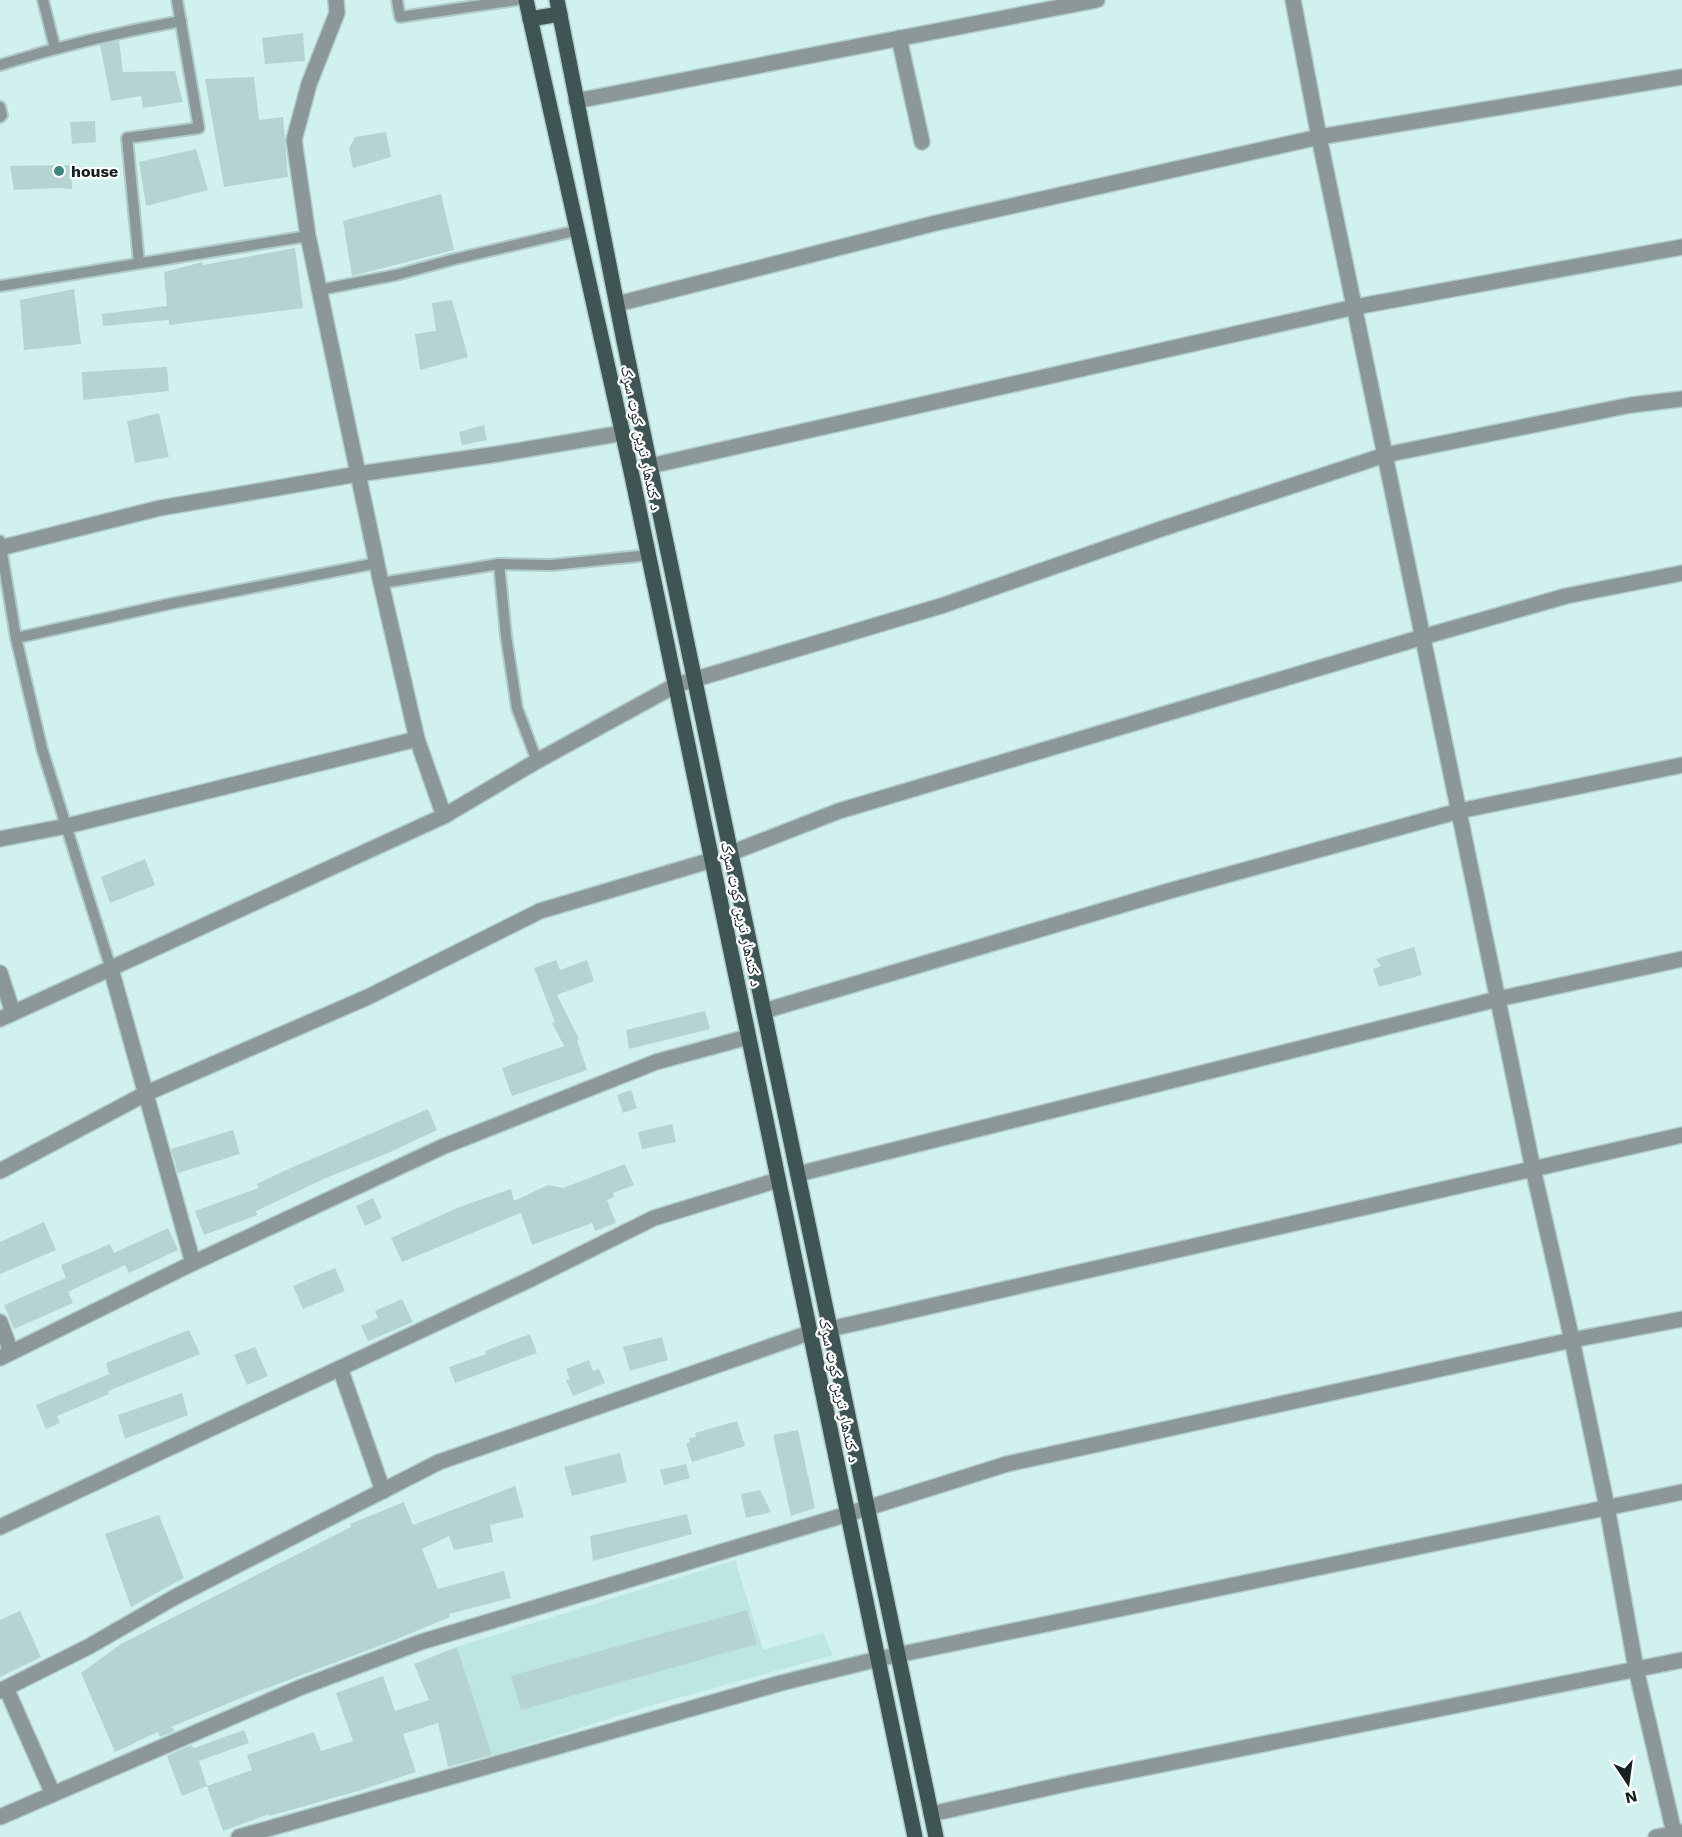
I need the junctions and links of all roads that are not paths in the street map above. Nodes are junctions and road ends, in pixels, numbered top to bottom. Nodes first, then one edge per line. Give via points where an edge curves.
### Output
1 (43, 0) edge
2 (177, 0) edge
3 (336, 0) edge
4 (397, 0) edge
5 (516, 0) edge
6 (526, 0) edge
7 (1097, 0) edge
8 (1293, 0) edge
9 (558, 7) edge
10 (530, 20) junction
11 (181, 21) junction
12 (899, 38) junction
13 (55, 48) junction
14 (0, 65) edge
15 (1682, 77) edge
16 (576, 101) junction
17 (0, 107) edge
18 (0, 117) edge
19 (1319, 137) junction
20 (922, 142) dead end
21 (579, 230) junction
22 (308, 236) junction
23 (1682, 247) edge
24 (139, 263) junction
25 (0, 286) edge
26 (319, 290) junction
27 (617, 304) junction
28 (1355, 307) junction
29 (1682, 399) edge
30 (623, 433) junction
31 (1385, 455) junction
32 (650, 466) junction
33 (358, 474) junction
34 (1, 545) edge
35 (648, 555) junction
36 (377, 563) junction
37 (499, 564) junction
38 (1682, 573) edge
39 (381, 583) junction
40 (16, 638) junction
41 (1423, 638) junction
42 (695, 679) junction
43 (676, 685) junction
44 (417, 739) junction
45 (537, 761) junction
46 (1682, 765) edge
47 (1459, 811) junction
48 (444, 816) junction
49 (67, 826) junction
50 (0, 839) edge
51 (731, 853) junction
52 (712, 860) junction
53 (1682, 959) edge
54 (111, 969) junction
55 (0, 973) edge
56 (1498, 999) junction
57 (764, 1011) junction
58 (6, 1016) edge
59 (748, 1037) junction
60 (778, 1079) junction
61 (758, 1084) junction
62 (147, 1093) junction
63 (1682, 1135) edge
64 (1533, 1169) junction
65 (0, 1171) edge
66 (798, 1174) junction
67 (777, 1180) junction
68 (193, 1263) junction
69 (1682, 1319) edge
70 (0, 1322) edge
71 (830, 1329) junction
72 (809, 1333) junction
73 (1572, 1340) junction
74 (6, 1355) edge
75 (340, 1368) junction
76 (383, 1491) junction
77 (1682, 1492) edge
78 (1607, 1507) junction
79 (867, 1508) junction
80 (848, 1514) junction
81 (0, 1527) edge
82 (898, 1655) junction
83 (878, 1659) junction
84 (1682, 1660) edge
85 (1636, 1669) junction
86 (3, 1689) edge
87 (53, 1794) junction
88 (931, 1814) junction
89 (0, 1816) edge
90 (1677, 1834) edge
91 (910, 1836) edge
92 (239, 1837) edge
93 (936, 1837) edge
94 (1656, 1837) edge

1 - 13 lane
2 - 11 lane
3 - 22 street via 337,13 309,84 294,140
4 - 5 lane via 400,17
6 - 10 main road, د کندهار ترين کوټ سړک
7 - 12 street
8 - 19 street
9 - 10 main road
9 - 16 main road, د کندهار ترين کوټ سړک
10 - 21 main road, د کندهار ترين کوټ سړک
11 - 13 lane
11 - 24 lane via 199,128 127,138
12 - 16 street
12 - 20 street
13 - 14 lane
15 - 19 street
16 - 27 main road, د کندهار ترين کوټ سړک
17 - 18 lane
19 - 27 street via 936,223
19 - 28 street
21 - 26 lane via 396,276
21 - 30 main road, د کندهار ترين کوټ سړک
22 - 24 lane
22 - 26 street
23 - 28 street
24 - 25 lane
26 - 33 street
27 - 32 main road, د کندهار ترين کوټ سړک
28 - 31 street
28 - 32 street
29 - 31 street via 1632,405
30 - 33 street
30 - 35 main road, د کندهار ترين کوټ سړک
31 - 41 street
31 - 42 street via 944,605
32 - 42 main road, د کندهار ترين کوټ سړک
33 - 34 street via 160,508
33 - 36 street
34 - 40 lane
35 - 37 lane via 552,565
35 - 43 main road, د کندهار ترين کوټ سړک
36 - 39 street
36 - 40 lane
37 - 39 lane
37 - 45 lane via 517,708
38 - 41 street via 1566,596
39 - 44 street
40 - 49 lane via 42,749
41 - 47 street
41 - 51 street via 839,811
42 - 43 street
42 - 51 main road, د کندهار ترين کوټ سړک
43 - 45 street
43 - 52 main road, د کندهار ترين کوټ سړک
44 - 48 street
44 - 49 street
45 - 48 street
46 - 47 street
47 - 56 street
47 - 57 street via 1169,891
48 - 54 street
49 - 50 street
49 - 54 lane
51 - 57 main road, د کندهار ترين کوټ سړک
52 - 59 main road, د کندهار ترين کوټ سړک
52 - 62 street via 540,911 368,997
53 - 56 street
54 - 58 street
54 - 62 street
55 - 58 street
56 - 64 street
56 - 66 street
57 - 60 main road, د کندهار ترين کوټ سړک
59 - 61 main road, د کندهار ترين کوټ سړک
59 - 68 street via 657,1062 453,1143
60 - 61 main road
60 - 66 main road, د کندهار ترين کوټ سړک
61 - 67 main road, د کندهار ترين کوټ سړک
62 - 65 street
62 - 68 street
63 - 64 street
64 - 71 street
64 - 73 street
66 - 71 main road, د کندهار ترين کوټ سړک
67 - 72 main road, د کندهار ترين کوټ سړک
67 - 75 street via 654,1218
68 - 74 street
69 - 73 street
70 - 74 street
71 - 79 main road, د کندهار ترين کوټ سړک
72 - 76 street via 439,1462
72 - 80 main road, د کندهار ترين کوټ سړک
73 - 78 street
73 - 79 street via 1007,1464
75 - 76 street
75 - 81 street
76 - 86 street
77 - 78 street
78 - 82 street
78 - 85 street
79 - 80 street
79 - 82 main road, د کندهار ترين کوټ سړک
80 - 83 main road, د کندهار ترين کوټ سړک
80 - 87 street via 421,1642 299,1688
82 - 83 street
82 - 88 main road, د کندهار ترين کوټ سړک
83 - 91 main road, د کندهار ترين کوټ سړک
83 - 92 street
84 - 85 street
85 - 88 street via 1091,1778
85 - 90 street
86 - 87 street
87 - 89 street
88 - 93 main road, د کندهار ترين کوټ سړک
90 - 94 street

